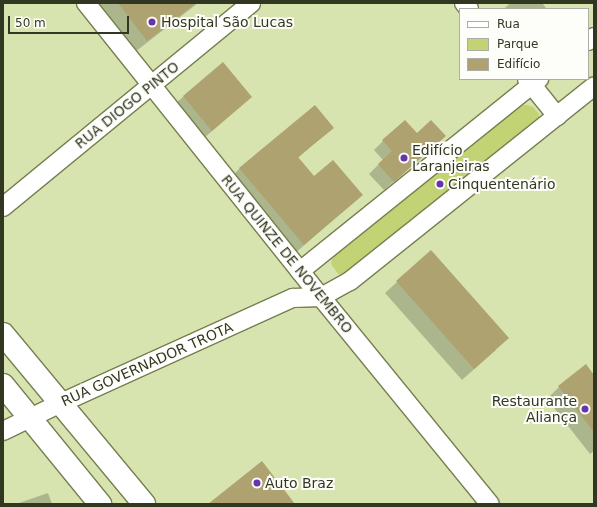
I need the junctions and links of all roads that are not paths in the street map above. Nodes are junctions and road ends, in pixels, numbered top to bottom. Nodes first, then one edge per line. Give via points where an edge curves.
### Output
1 (86, 3) edge
2 (251, 3) edge
3 (533, 81) edge
4 (151, 85) junction
5 (594, 86) edge
6 (557, 116) junction
7 (3, 207) edge
8 (300, 270) junction
9 (321, 297) junction
10 (293, 298) junction
11 (3, 334) edge
12 (3, 385) edge
13 (61, 403) junction
14 (31, 418) junction
15 (3, 431) edge
16 (100, 504) edge
17 (144, 504) edge
18 (490, 504) edge

1 - 4 street, RUA QUINZE DE NOVEMBRO
2 - 4 street, RUA DIOGO PINTO
3 - 6 street
3 - 8 street
4 - 7 street, RUA DIOGO PINTO
4 - 8 street, RUA QUINZE DE NOVEMBRO
5 - 6 street
6 - 9 street via 350,282
8 - 9 street, RUA QUINZE DE NOVEMBRO
8 - 10 street
9 - 10 street, RUA GOVERNADOR TROTA
9 - 18 street, RUA QUINZE DE NOVEMBRO
10 - 13 street, RUA GOVERNADOR TROTA
11 - 13 main road
12 - 14 main road
13 - 14 street, RUA GOVERNADOR TROTA
13 - 17 main road
14 - 15 street, RUA GOVERNADOR TROTA
14 - 16 main road

